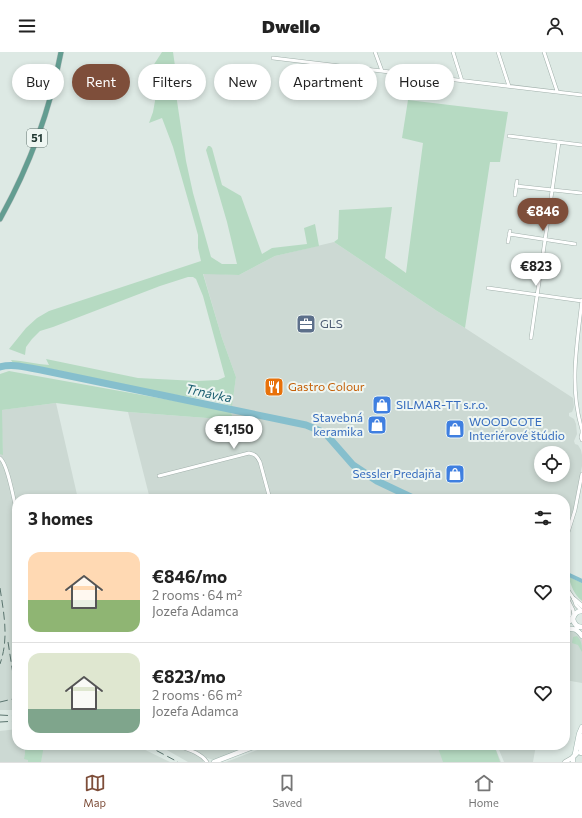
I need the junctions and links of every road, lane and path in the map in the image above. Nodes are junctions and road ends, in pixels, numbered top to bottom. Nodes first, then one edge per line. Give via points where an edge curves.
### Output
1 (62, 52) edge
2 (376, 52) edge
3 (453, 52) edge
4 (498, 52) edge
5 (544, 52) edge
6 (273, 58) dead end
7 (382, 71) junction
8 (462, 81) junction
9 (509, 86) junction
10 (557, 91) junction
11 (582, 95) edge
12 (509, 136) dead end
13 (559, 142) junction
14 (582, 145) edge
15 (517, 181) dead end
16 (516, 186) junction
17 (552, 190) junction
18 (581, 193) edge
19 (515, 195) dead end
20 (0, 219) edge
21 (545, 239) junction
22 (508, 242) dead end
23 (575, 244) dead end
24 (488, 288) dead end
25 (537, 295) junction
26 (582, 301) edge
27 (531, 338) dead end
28 (577, 412) junction
29 (582, 420) edge
30 (582, 434) edge
31 (582, 440) edge
32 (0, 458) edge
33 (582, 474) edge
34 (159, 476) dead end
35 (12, 494) edge
36 (269, 494) edge
37 (570, 526) edge
38 (570, 594) edge
39 (574, 599) junction
40 (570, 606) edge
41 (582, 606) edge
42 (582, 611) edge
43 (574, 616) junction
44 (570, 621) edge
45 (570, 626) edge
46 (580, 627) edge
47 (570, 628) edge
48 (582, 636) edge
49 (582, 727) edge
50 (582, 736) edge
51 (582, 744) edge
52 (189, 750) edge
53 (245, 750) edge
54 (581, 753) edge
55 (573, 758) edge
56 (208, 762) edge
57 (214, 762) edge
58 (564, 762) edge

1 - 20 main road, 51 via 40,132
2 - 7 street
3 - 8 street
4 - 9 street
5 - 10 street
6 - 7 street
7 - 8 street
8 - 9 street
9 - 10 street
10 - 11 street
12 - 13 street
13 - 14 street
13 - 17 street
15 - 16 street
16 - 17 street
16 - 19 street
17 - 18 street
17 - 21 street
21 - 22 street via 510,233
21 - 23 street
21 - 25 street
24 - 25 street
25 - 26 street
25 - 27 street
26 - 28 street via 574,376
28 - 29 street
28 - 30 street
30 - 31 street
32 - 35 street via 6,468
33 - 37 street
34 - 36 street via 249,453 258,457
38 - 39 street
39 - 41 street
39 - 42 street
40 - 43 street
42 - 43 main road
43 - 44 main road
43 - 46 main road via 573,621
45 - 46 main road
47 - 48 main road via 576,629
49 - 55 main road
50 - 51 main road
51 - 54 main road
52 - 56 street
53 - 57 main road
54 - 55 main road via 578,752
55 - 58 street

